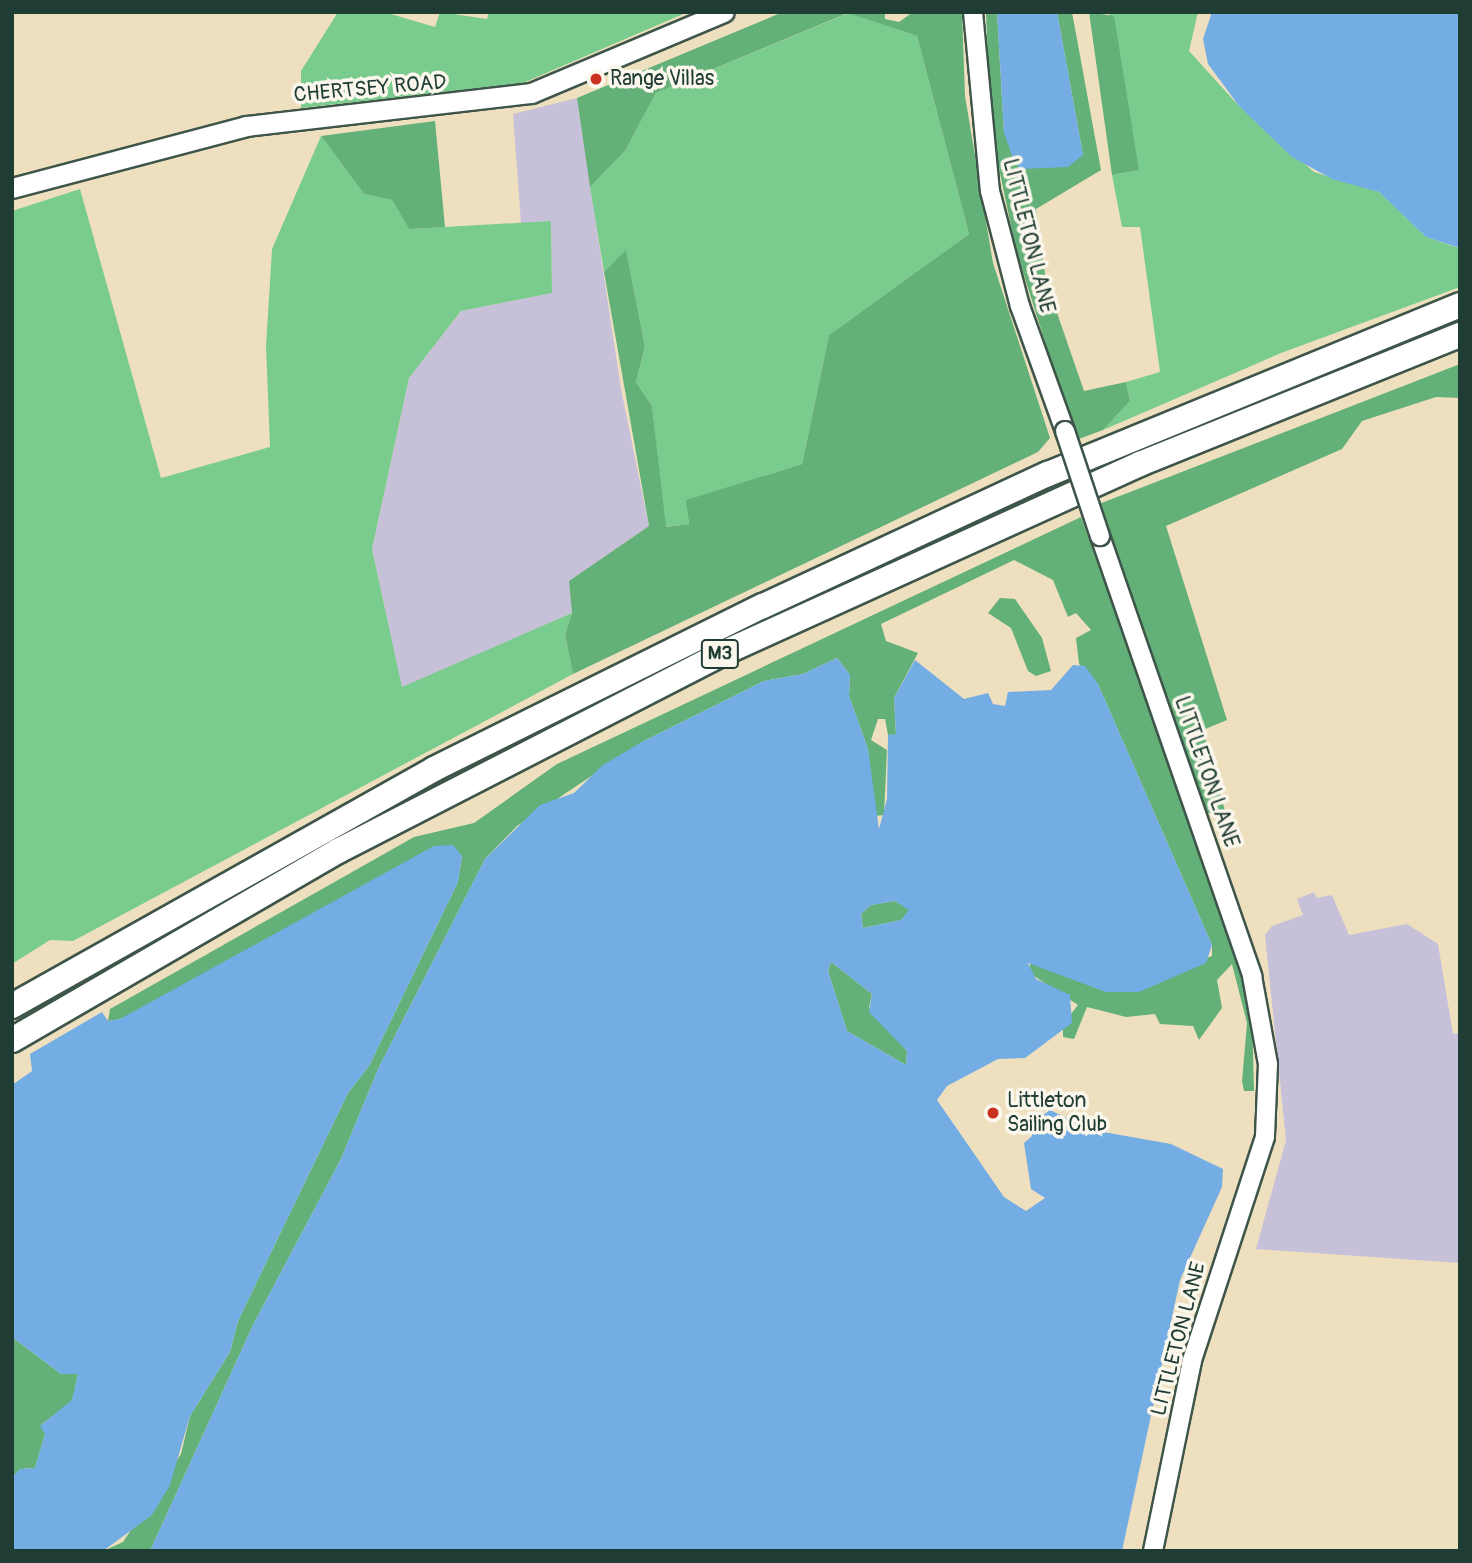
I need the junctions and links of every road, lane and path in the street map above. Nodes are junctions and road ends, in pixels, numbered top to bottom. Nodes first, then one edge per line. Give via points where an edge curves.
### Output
1 (724, 12) edge
2 (973, 12) edge
3 (12, 188) edge
4 (1460, 305) edge
5 (1460, 335) edge
6 (12, 1006) edge
7 (12, 1040) edge
8 (1153, 1551) edge

1 - 3 main road, CHERTSEY ROAD via 531,93 246,126
2 - 8 street, LITTLETON LANE, bridge via 990,191 1020,306 1252,976 1268,1063 1265,1137 1192,1361
4 - 6 highway, M3 via 1048,474 763,606 434,769
5 - 7 highway, M3 via 1101,481 721,654 338,851

